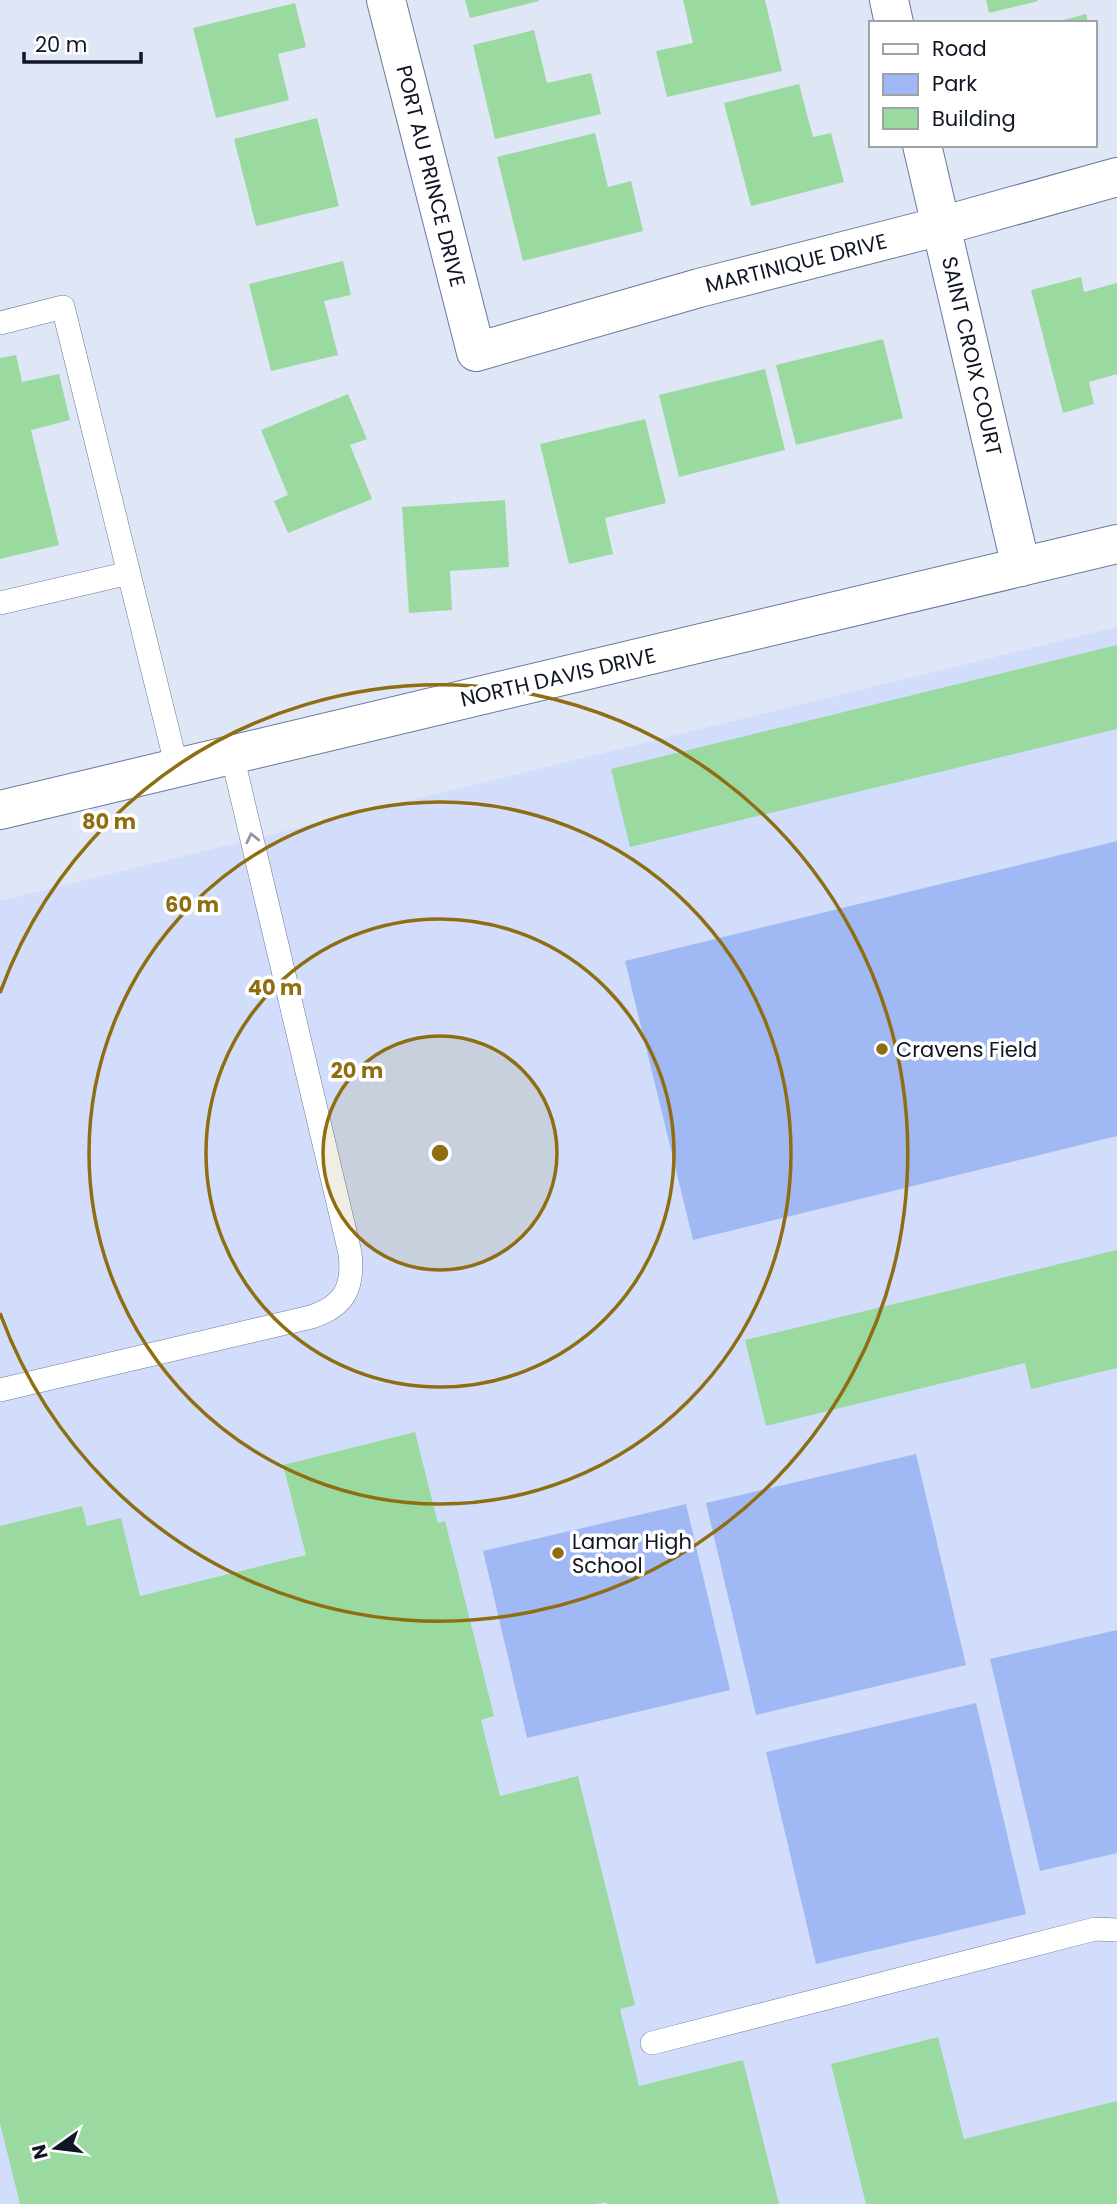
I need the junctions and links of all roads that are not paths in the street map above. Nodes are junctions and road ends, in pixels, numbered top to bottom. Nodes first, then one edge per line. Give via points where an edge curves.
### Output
1 (386, 0) edge
2 (889, 0) edge
3 (894, 21) edge
4 (922, 147) edge
5 (1117, 177) edge
6 (941, 226) junction
7 (0, 323) edge
8 (476, 352) joint
9 (1117, 544) edge
10 (1021, 567) junction
11 (129, 573) junction
12 (0, 603) edge
13 (232, 755) junction
14 (177, 768) junction
15 (0, 810) edge
16 (0, 1390) edge
17 (1117, 1930) edge
18 (652, 2043) dead end

1 - 8 street, PORT AU PRINCE DRIVE
2 - 3 street
4 - 6 street, SAINT CROIX COURT
5 - 6 street, MARTINIQUE DRIVE
6 - 8 street, MARTINIQUE DRIVE
6 - 10 street, SAINT CROIX COURT
7 - 11 lane via 63,307
9 - 10 street, NORTH DAVIS DRIVE
10 - 13 street, NORTH DAVIS DRIVE
11 - 12 lane
11 - 14 lane
13 - 14 street, NORTH DAVIS DRIVE
16 -> 13 lane via 311,1317 327,1312 349,1286 350,1253
14 - 15 street, NORTH DAVIS DRIVE
17 - 18 lane via 1095,1929

